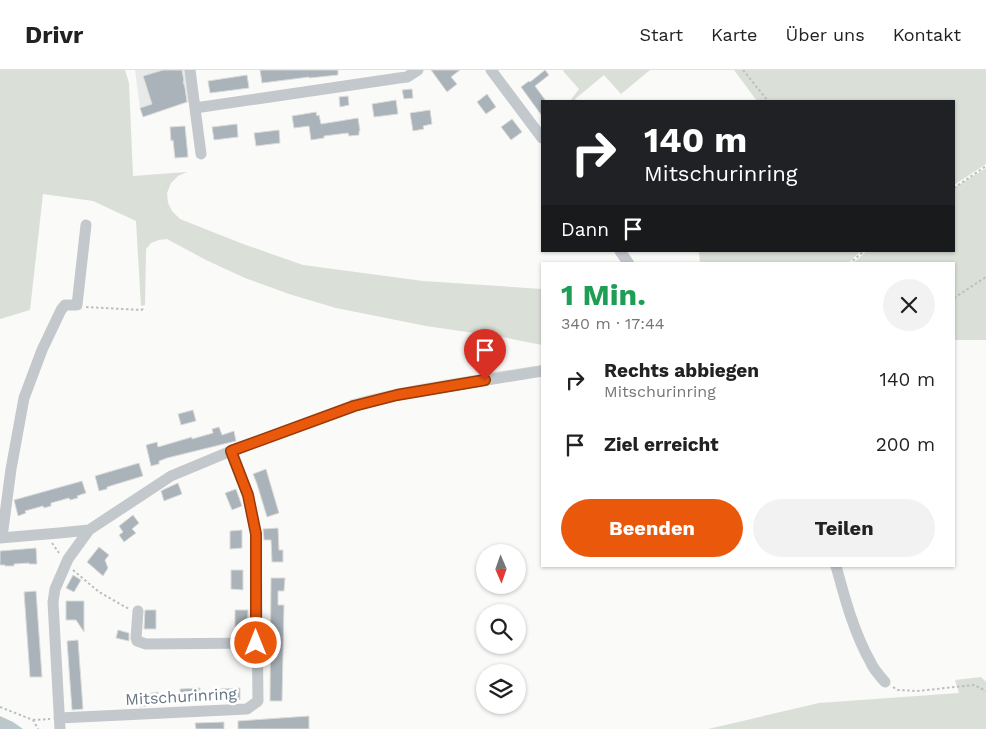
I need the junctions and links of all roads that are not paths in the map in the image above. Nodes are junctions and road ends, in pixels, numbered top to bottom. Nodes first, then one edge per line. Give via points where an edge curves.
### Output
1 (190, 70) edge
2 (418, 70) edge
3 (491, 70) edge
4 (195, 108) junction
5 (541, 137) edge
6 (201, 154) dead end
7 (86, 225) dead end
8 (541, 371) edge
9 (231, 451) junction
10 (89, 530) junction
11 (1, 538) edge
12 (836, 567) edge
13 (138, 611) road end
14 (256, 643) junction
15 (884, 682) road end
16 (59, 723) edge

1 - 4 street
2 - 4 street via 407,77
3 - 5 street
4 - 6 street
7 - 11 street via 77,305 64,305 61,310 24,398
8 - 9 street via 376,400
9 - 10 street via 163,480
9 - 14 street, Mitschurinring via 248,495 256,534
10 - 11 street
10 - 16 street via 68,559 55,588
12 - 15 street via 859,638
13 - 14 street via 136,638 146,644
14 - 16 street, Mitschurinring via 258,701 247,709

